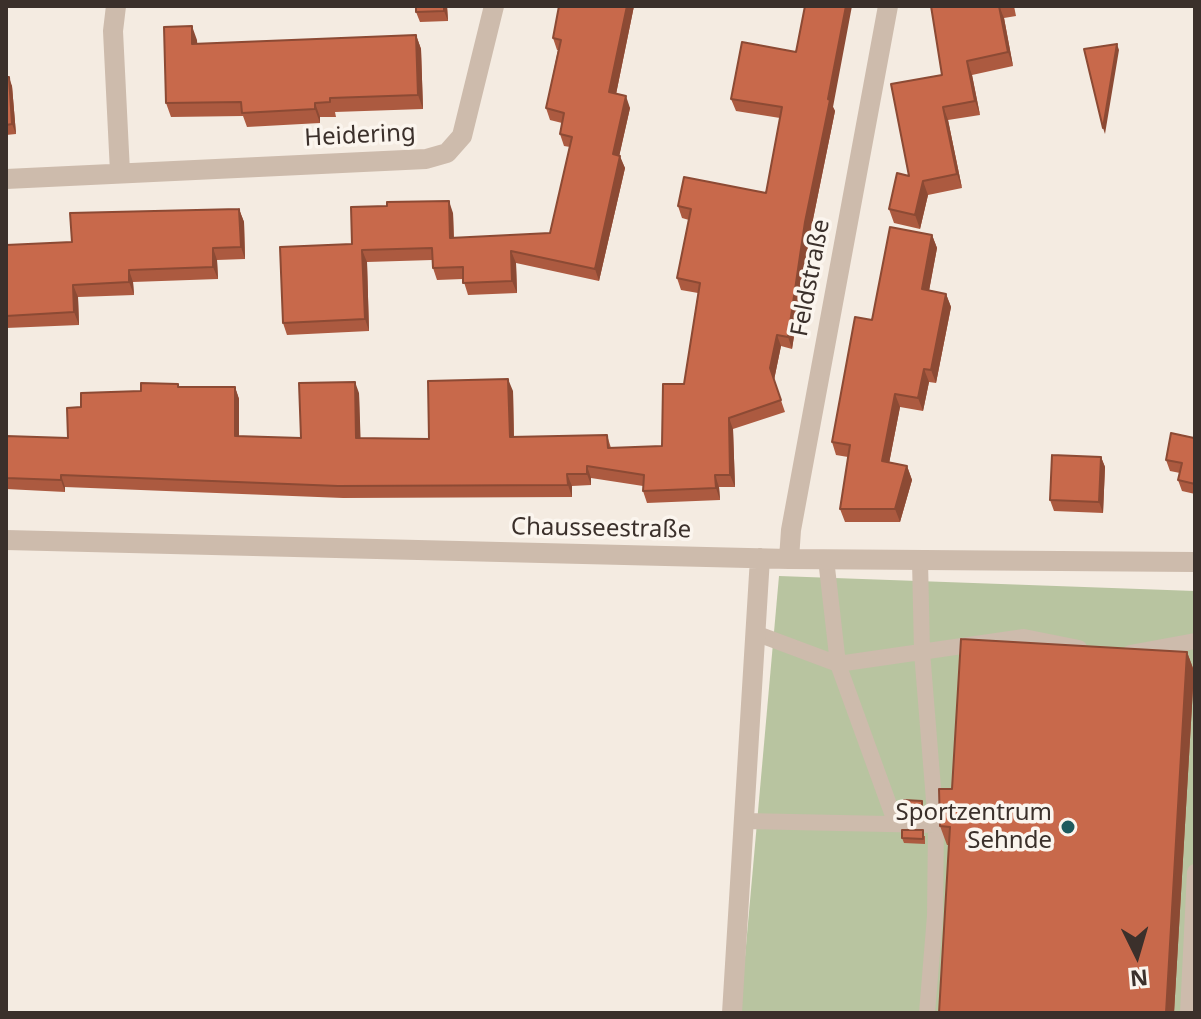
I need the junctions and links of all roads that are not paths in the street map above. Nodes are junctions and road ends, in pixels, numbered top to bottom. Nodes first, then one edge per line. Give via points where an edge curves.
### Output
1 (116, 6) edge
2 (494, 6) edge
3 (888, 6) edge
4 (120, 172) junction
5 (6, 179) edge
6 (6, 540) edge
7 (760, 558) junction
8 (789, 559) junction
9 (826, 559) junction
10 (920, 560) junction
11 (1195, 562) edge
12 (755, 633) junction
13 (1195, 641) edge
14 (922, 652) junction
15 (838, 664) junction
16 (744, 821) junction
17 (896, 824) junction
18 (936, 825) junction
19 (1195, 872) edge
20 (732, 1013) edge
21 (927, 1013) edge
22 (1188, 1013) edge

1 - 4 street
2 - 4 street, Heidering via 462,136 447,153 426,159
3 - 8 street, Feldstraße
4 - 5 street, Heidering
6 - 7 street, Chausseestraße
7 - 8 street, Chausseestraße
7 - 12 street
8 - 9 street, Chausseestraße
9 - 10 street, Chausseestraße
9 - 15 lane
10 - 11 street, Chausseestraße
10 - 14 lane
12 - 15 lane
12 - 16 street
13 - 14 lane via 1109,654 1024,637
14 - 15 lane
14 - 18 lane
15 - 17 lane
16 - 17 lane
16 - 20 street
17 - 18 lane
18 - 21 lane
19 - 22 lane

